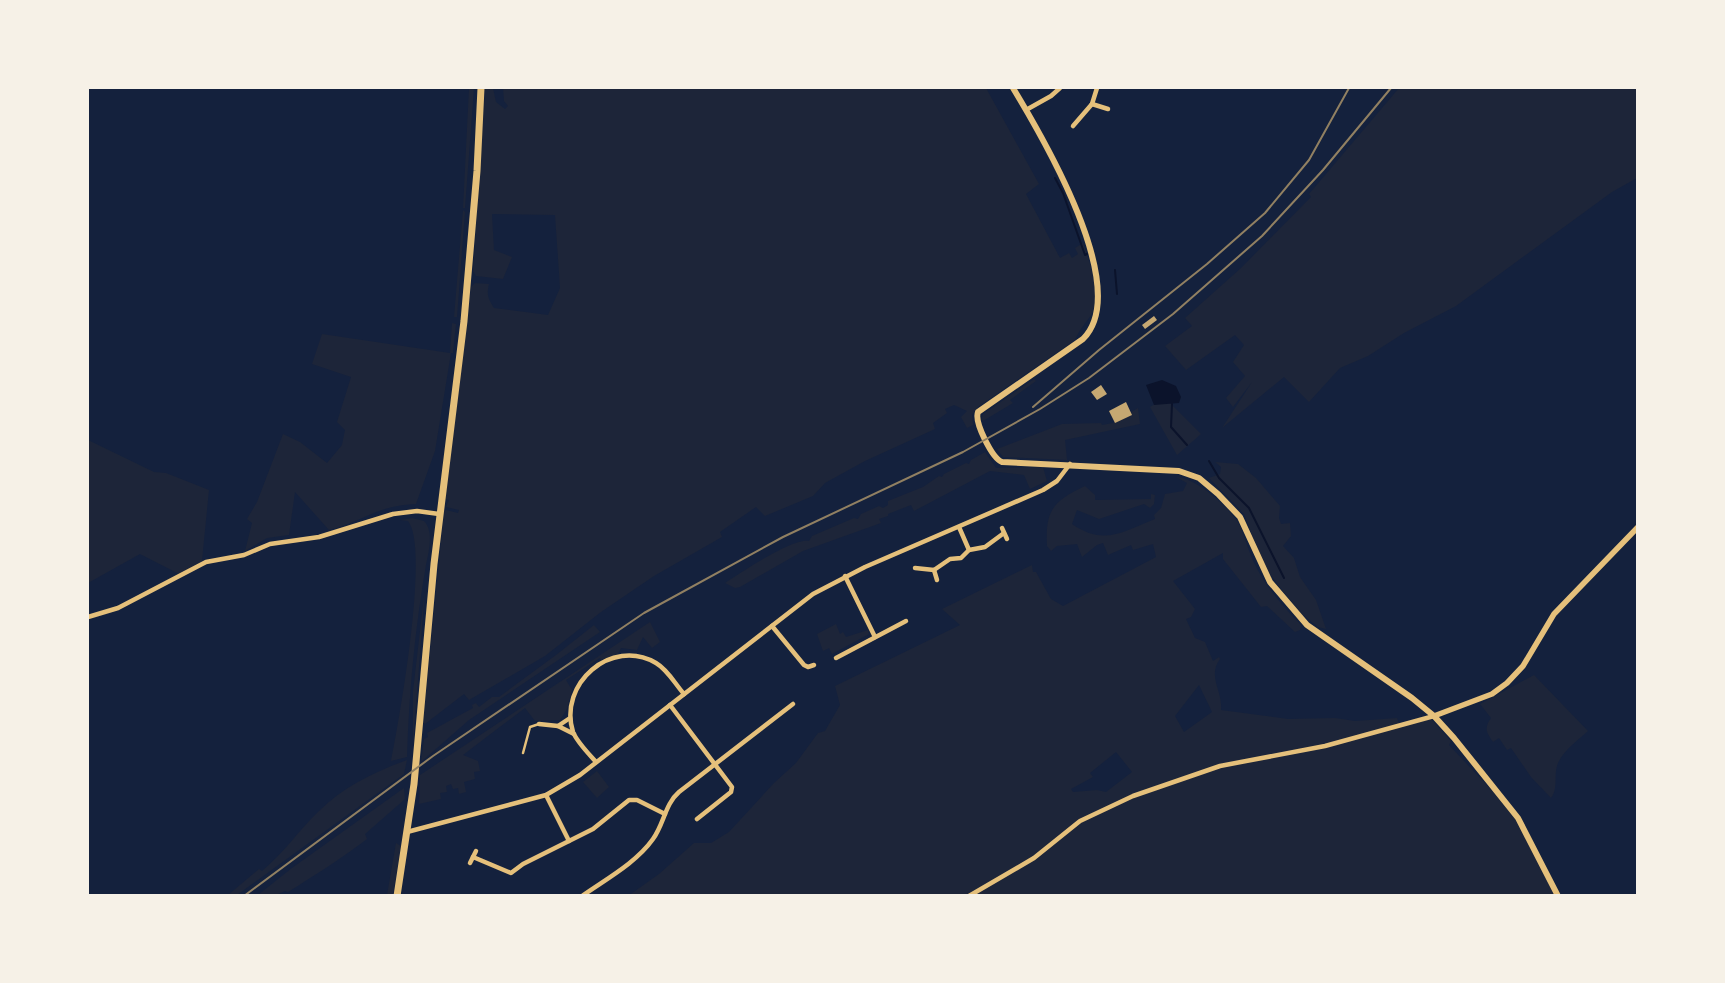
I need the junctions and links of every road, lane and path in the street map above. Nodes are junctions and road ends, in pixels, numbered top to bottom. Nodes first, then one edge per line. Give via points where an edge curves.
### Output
1 (481, 88) edge
2 (1013, 88) edge
3 (1060, 88) edge
4 (1097, 88) edge
5 (1092, 104) junction
6 (1026, 110) junction
7 (1108, 110) dead end
8 (1073, 126) dead end
9 (1070, 464) junction
10 (439, 514) junction
11 (959, 527) junction
12 (1638, 527) edge
13 (1007, 539) dead end
14 (969, 550) junction
15 (915, 568) dead end
16 (934, 570) junction
17 (845, 576) junction
18 (937, 580) dead end
19 (88, 617) edge
20 (906, 621) dead end
21 (772, 626) junction
22 (875, 638) junction
23 (836, 658) dead end
24 (814, 665) dead end
25 (684, 694) junction
26 (792, 704) dead end
27 (670, 705) junction
28 (784, 711) junction
29 (1434, 716) junction
30 (788, 717) dead end
31 (570, 718) junction
32 (539, 724) joint
33 (558, 726) junction
34 (574, 734) junction
35 (523, 753) dead end
36 (596, 762) junction
37 (715, 764) junction
38 (546, 795) junction
39 (665, 814) junction
40 (696, 819) dead end
41 (407, 832) junction
42 (569, 841) junction
43 (476, 851) dead end
44 (473, 857) junction
45 (470, 863) dead end
46 (397, 896) edge
47 (582, 896) edge
48 (969, 896) edge
49 (1558, 896) edge

1 - 10 main road via 464,313
2 - 6 main road
3 - 6 street
4 - 5 street
5 - 7 street
5 - 8 street
6 - 9 main road via 1079,214 1097,284 1098,312 1093,329 1084,339 984,406 976,417 995,456 1002,462
9 - 11 street via 1053,484
9 - 29 main road via 1179,471 1199,478 1240,517 1270,582 1290,608 1315,630
10 - 19 street via 417,511 392,514 319,537 270,544 244,555 206,562 118,608
10 - 41 main road
11 - 14 street
11 - 17 street
12 - 29 street via 1554,614 1523,666 1507,683 1492,694
13 - 14 street via 1003,530 986,547
14 - 16 street via 965,556 950,559
15 - 16 street
16 - 18 street
17 - 21 street via 813,594
17 - 22 street
20 - 22 street
21 - 24 street via 804,665
21 - 25 street
22 - 23 street
25 - 27 street
25 - 31 street via 657,664 639,657 620,656 605,660 587,673 575,691
26 - 28 street
27 - 36 street
27 - 37 street
28 - 30 street
28 - 37 street
29 - 48 street via 1325,746 1197,772 1133,796 1080,821 1034,858
29 - 49 main road via 1518,818
31 - 33 street
31 - 34 street
32 - 33 street
32 - 35 lane via 530,727
33 - 34 street
34 - 36 street
36 - 38 street
37 - 39 street via 674,796
37 - 40 street via 733,790
38 - 41 street
38 - 42 street
39 - 42 street via 632,799 593,829
39 - 47 street via 659,831 644,850
41 - 46 main road
42 - 44 street via 512,873
43 - 44 street
44 - 45 street

